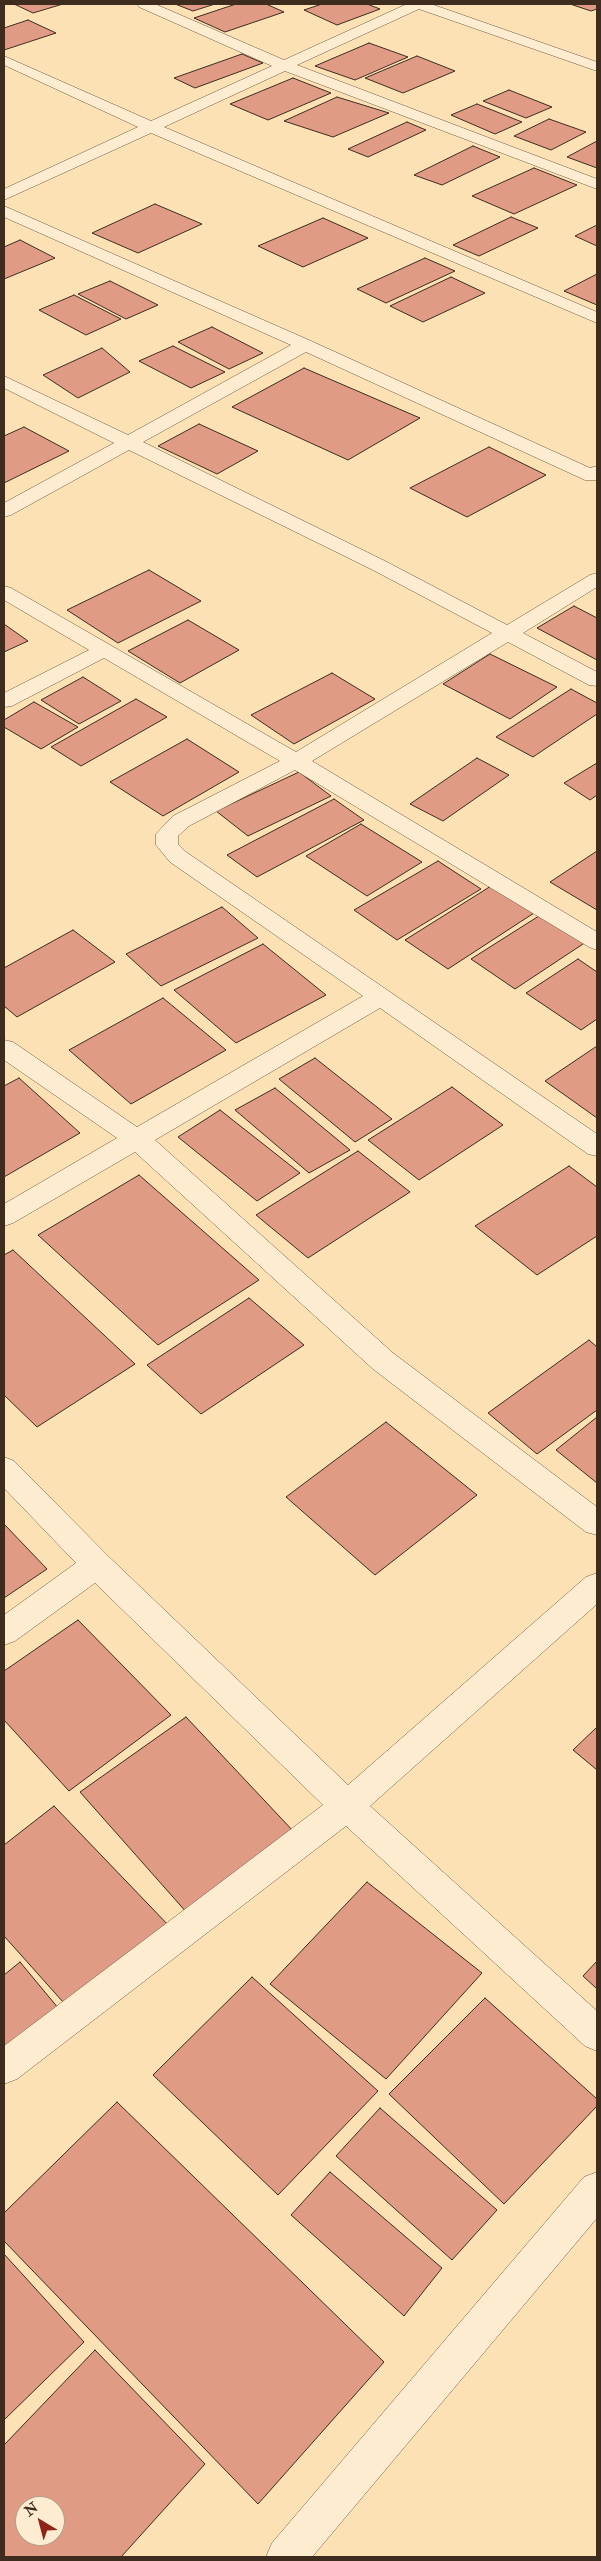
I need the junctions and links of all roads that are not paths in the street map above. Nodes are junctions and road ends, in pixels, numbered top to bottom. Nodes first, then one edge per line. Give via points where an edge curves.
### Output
1 (144, 4) edge
2 (418, 4) edge
3 (4, 60) edge
4 (283, 65) junction
5 (597, 67) edge
6 (153, 128) junction
7 (597, 184) edge
8 (4, 195) edge
9 (4, 211) edge
10 (597, 318) edge
11 (305, 345) junction
12 (4, 381) edge
13 (128, 442) junction
14 (595, 476) edge
15 (4, 511) edge
16 (597, 580) edge
17 (4, 592) edge
18 (510, 633) junction
19 (104, 650) junction
20 (597, 680) edge
21 (4, 702) edge
22 (296, 761) junction
23 (597, 942) edge
24 (381, 997) junction
25 (4, 1048) edge
26 (138, 1140) junction
27 (597, 1146) edge
28 (4, 1216) edge
29 (4, 1469) edge
30 (597, 1523) edge
31 (97, 1565) junction
32 (597, 1586) edge
33 (4, 1632) edge
34 (347, 1806) junction
35 (597, 2034) edge
36 (4, 2067) edge
37 (597, 2190) edge
38 (286, 2557) edge

1 - 4 street
2 - 4 street
2 - 5 street
3 - 6 street
4 - 6 street
4 - 7 street
6 - 8 street
6 - 10 street
9 - 11 street
11 - 13 street
11 - 14 street
12 - 13 street
13 - 15 street
13 - 18 street
16 - 18 street
17 - 19 street
18 - 20 street
18 - 22 street
19 - 21 street
19 - 22 street
22 - 23 street
22 - 24 street via 181,821 167,834 167,845 178,857
24 - 26 street
24 - 27 street
25 - 26 street
26 - 28 street
26 - 30 street via 383,1361
29 - 31 street
31 - 33 street
31 - 34 street
32 - 34 street
34 - 35 street
34 - 36 street
37 - 38 street

